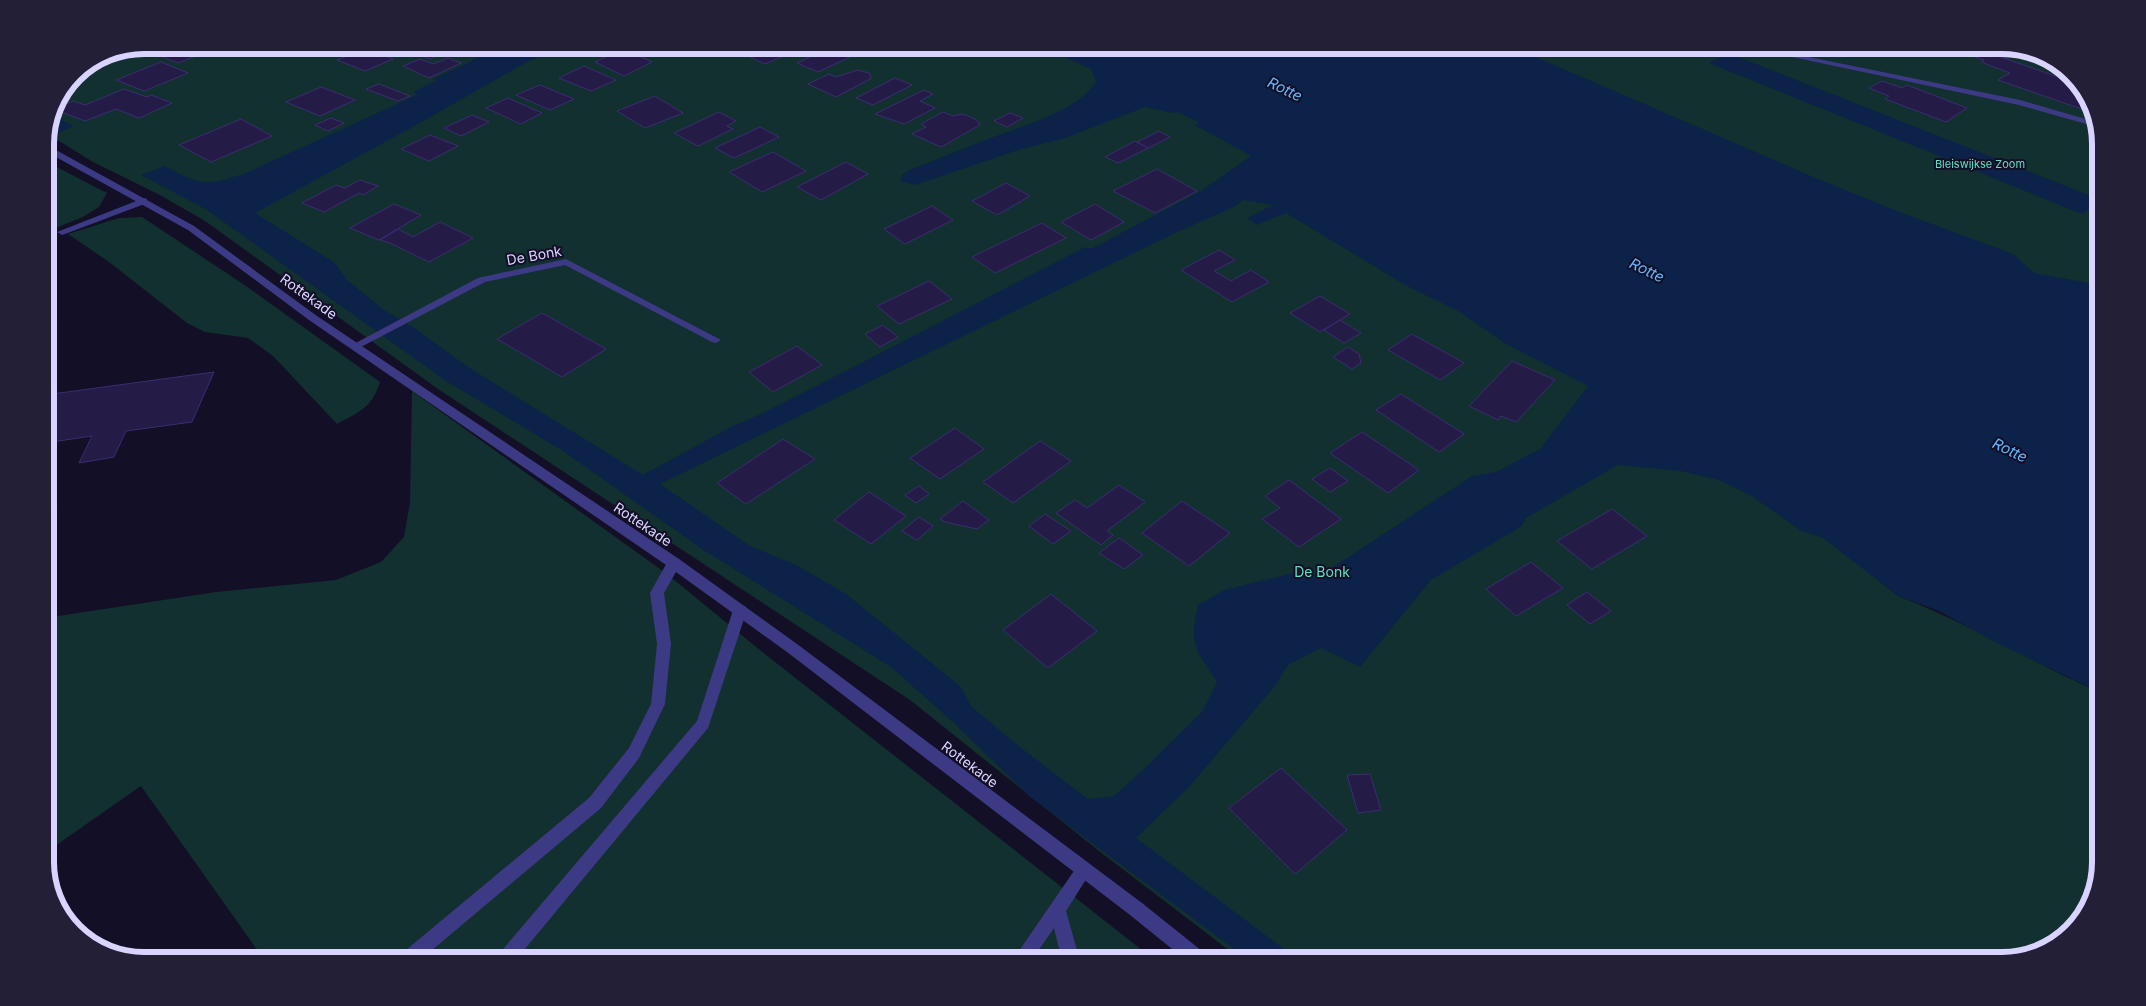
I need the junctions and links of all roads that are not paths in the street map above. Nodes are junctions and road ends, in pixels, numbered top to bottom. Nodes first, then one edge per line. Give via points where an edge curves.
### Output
1 (1783, 54) edge
2 (2090, 123) edge
3 (54, 152) edge
4 (144, 201) junction
5 (62, 232) dead end
6 (716, 340) dead end
7 (355, 346) junction
8 (674, 563) junction
9 (740, 610) junction
10 (1084, 870) junction
11 (1057, 910) junction
12 (417, 952) edge
13 (512, 952) edge
14 (1027, 952) edge
15 (1069, 952) edge
16 (1189, 952) edge

1 - 2 street via 2020,103
3 - 4 street, Rottekade
4 - 5 street
4 - 7 street, Rottekade via 191,228
6 - 7 street, De Bonk via 566,262 482,280
7 - 8 street, Rottekade
8 - 9 street, Rottekade
8 - 12 street via 657,592 664,644 658,704 634,753 595,802
9 - 10 street, Rottekade
9 - 13 street via 703,724
10 - 11 street
10 - 16 street, Rottekade
11 - 14 street
11 - 15 street

